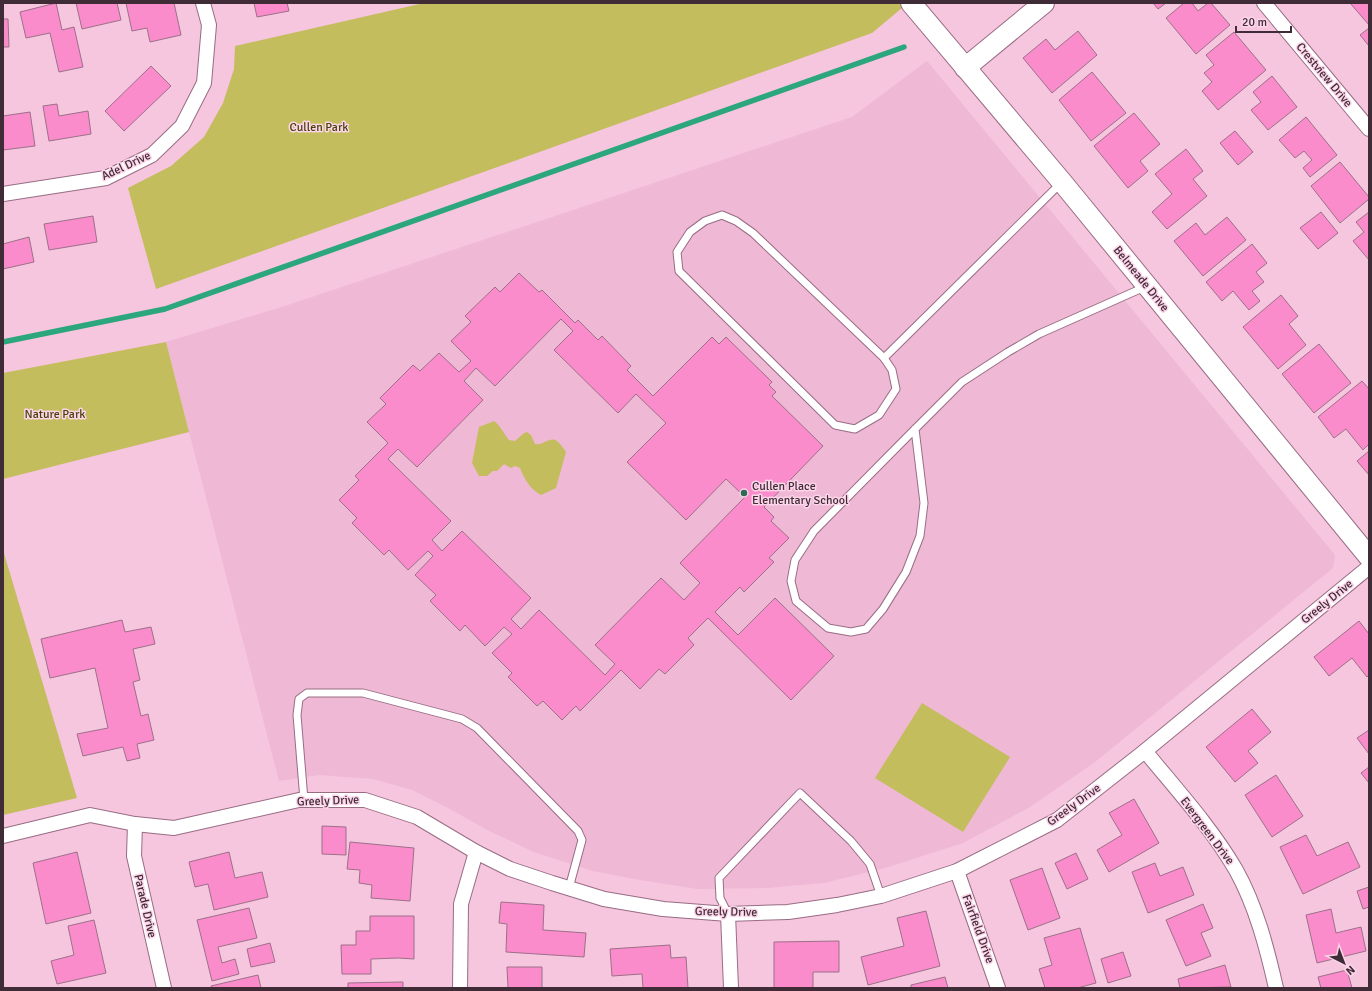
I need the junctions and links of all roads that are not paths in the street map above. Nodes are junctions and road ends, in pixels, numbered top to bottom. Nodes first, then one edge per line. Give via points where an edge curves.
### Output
1 (203, 3) edge
2 (911, 3) edge
3 (1044, 3) edge
4 (1264, 3) edge
5 (965, 68) junction
6 (1369, 129) edge
7 (1062, 182) junction
8 (3, 194) edge
9 (1147, 286) junction
10 (884, 358) junction
11 (915, 429) junction
12 (1369, 557) edge
13 (1369, 567) edge
14 (1145, 751) junction
15 (304, 800) junction
16 (135, 824) junction
17 (3, 836) edge
18 (476, 852) junction
19 (957, 871) junction
20 (569, 888) junction
21 (881, 896) junction
22 (728, 914) junction
23 (164, 988) edge
24 (460, 988) edge
25 (731, 988) edge
26 (998, 988) edge
27 (1276, 988) edge

1 - 8 street, Adel Drive via 209,25 204,83 182,126 152,155 106,178
2 - 5 street, Belmeade Drive
3 - 5 street
4 - 6 street, Crestview Drive
5 - 7 street, Belmeade Drive
7 - 9 street, Belmeade Drive
7 - 10 lane
9 - 11 lane via 1039,334 1008,352 962,382
9 - 12 street, Belmeade Drive
10 - 10 lane via 753,233 736,221 722,215 705,221 690,232 677,252 679,271 835,425 855,428 879,414 896,389 892,370
11 - 11 lane via 814,531 795,560 791,581 796,601 828,628 850,632 866,628 883,609 906,572 920,536 924,503
13 - 14 street, Greely Drive
14 - 19 street, Greely Drive via 1057,820
14 - 27 street, Evergreen Drive via 1212,834 1236,870 1251,901
15 - 16 street, Greely Drive via 174,828
15 - 18 street, Greely Drive via 365,800 417,818
15 - 20 lane via 297,715 299,699 307,694 363,693 462,719 476,728 578,831 582,840
16 - 17 street, Greely Drive via 90,815
16 - 23 street, Parade Drive via 134,856
18 - 20 street, Greely Drive via 510,869
18 - 24 street via 461,904
19 - 21 street, Greely Drive
19 - 26 street, Fairfield Drive
20 - 22 street, Greely Drive via 604,899 656,908
21 - 22 street, Greely Drive via 788,912
21 - 22 lane via 870,864 851,841 800,793 719,878 720,898
22 - 25 street

